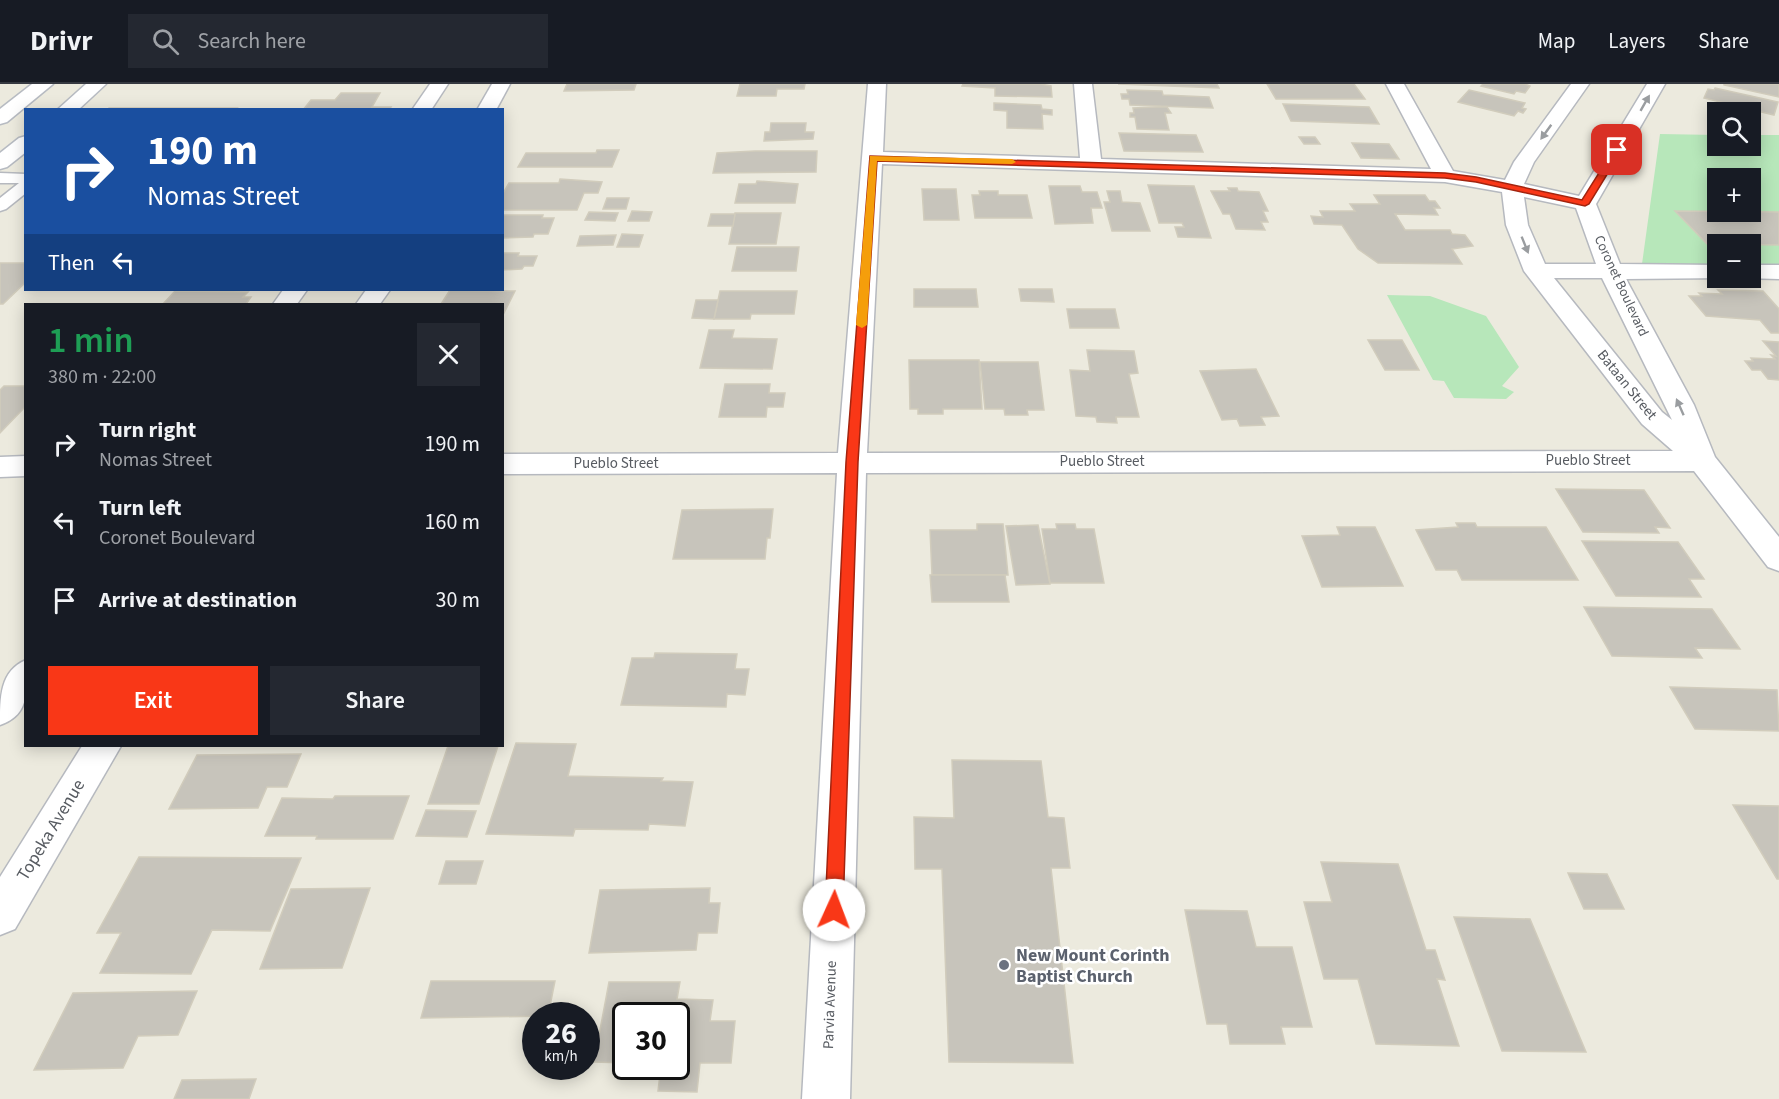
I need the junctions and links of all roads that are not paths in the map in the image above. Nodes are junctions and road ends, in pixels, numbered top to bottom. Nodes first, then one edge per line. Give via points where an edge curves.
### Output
1 (44, 84) edge
2 (97, 84) edge
3 (439, 84) edge
4 (501, 84) edge
5 (877, 84) edge
6 (1083, 84) edge
7 (1395, 84) edge
8 (1580, 84) edge
9 (1656, 84) edge
10 (68, 108) edge
11 (422, 108) edge
12 (487, 108) edge
13 (0, 117) edge
14 (24, 144) edge
15 (873, 158) junction
16 (0, 163) edge
17 (1091, 164) junction
18 (1445, 176) junction
19 (0, 178) edge
20 (24, 179) edge
21 (24, 187) edge
22 (1512, 188) junction
23 (1585, 204) junction
24 (0, 206) edge
25 (1536, 272) junction
26 (1611, 272) junction
27 (1707, 272) edge
28 (1761, 272) edge
29 (1779, 272) edge
30 (1702, 461) junction
31 (852, 462) junction
32 (504, 464) edge
33 (0, 466) edge
34 (24, 466) edge
35 (1779, 559) edge
36 (24, 677) edge
37 (0, 710) edge
38 (101, 747) edge
39 (0, 915) edge
40 (826, 1099) edge

1 - 13 street
2 - 10 street
3 - 11 street
4 - 12 street
5 - 15 street, Parvia Avenue
6 - 17 street
7 - 18 street
8 -> 22 street via 1524,162
23 -> 9 street
14 - 16 street
15 - 17 street
15 - 31 street, Parvia Avenue
17 - 18 street
18 - 22 street
19 - 20 lane
21 - 24 lane
22 - 23 street
22 -> 25 street, Bataan Street via 1517,225
23 - 26 street, Coronet Boulevard
25 - 26 street
25 - 30 street, Bataan Street via 1652,418
26 - 27 street
30 -> 26 street, Coronet Boulevard via 1680,405
28 - 29 street
30 - 31 street, Pueblo Street
30 - 35 street, Bataan Street
31 - 32 street, Pueblo Street
31 - 40 street, Parvia Avenue
33 - 34 street
36 - 37 street
38 - 39 street, Topeka Avenue

